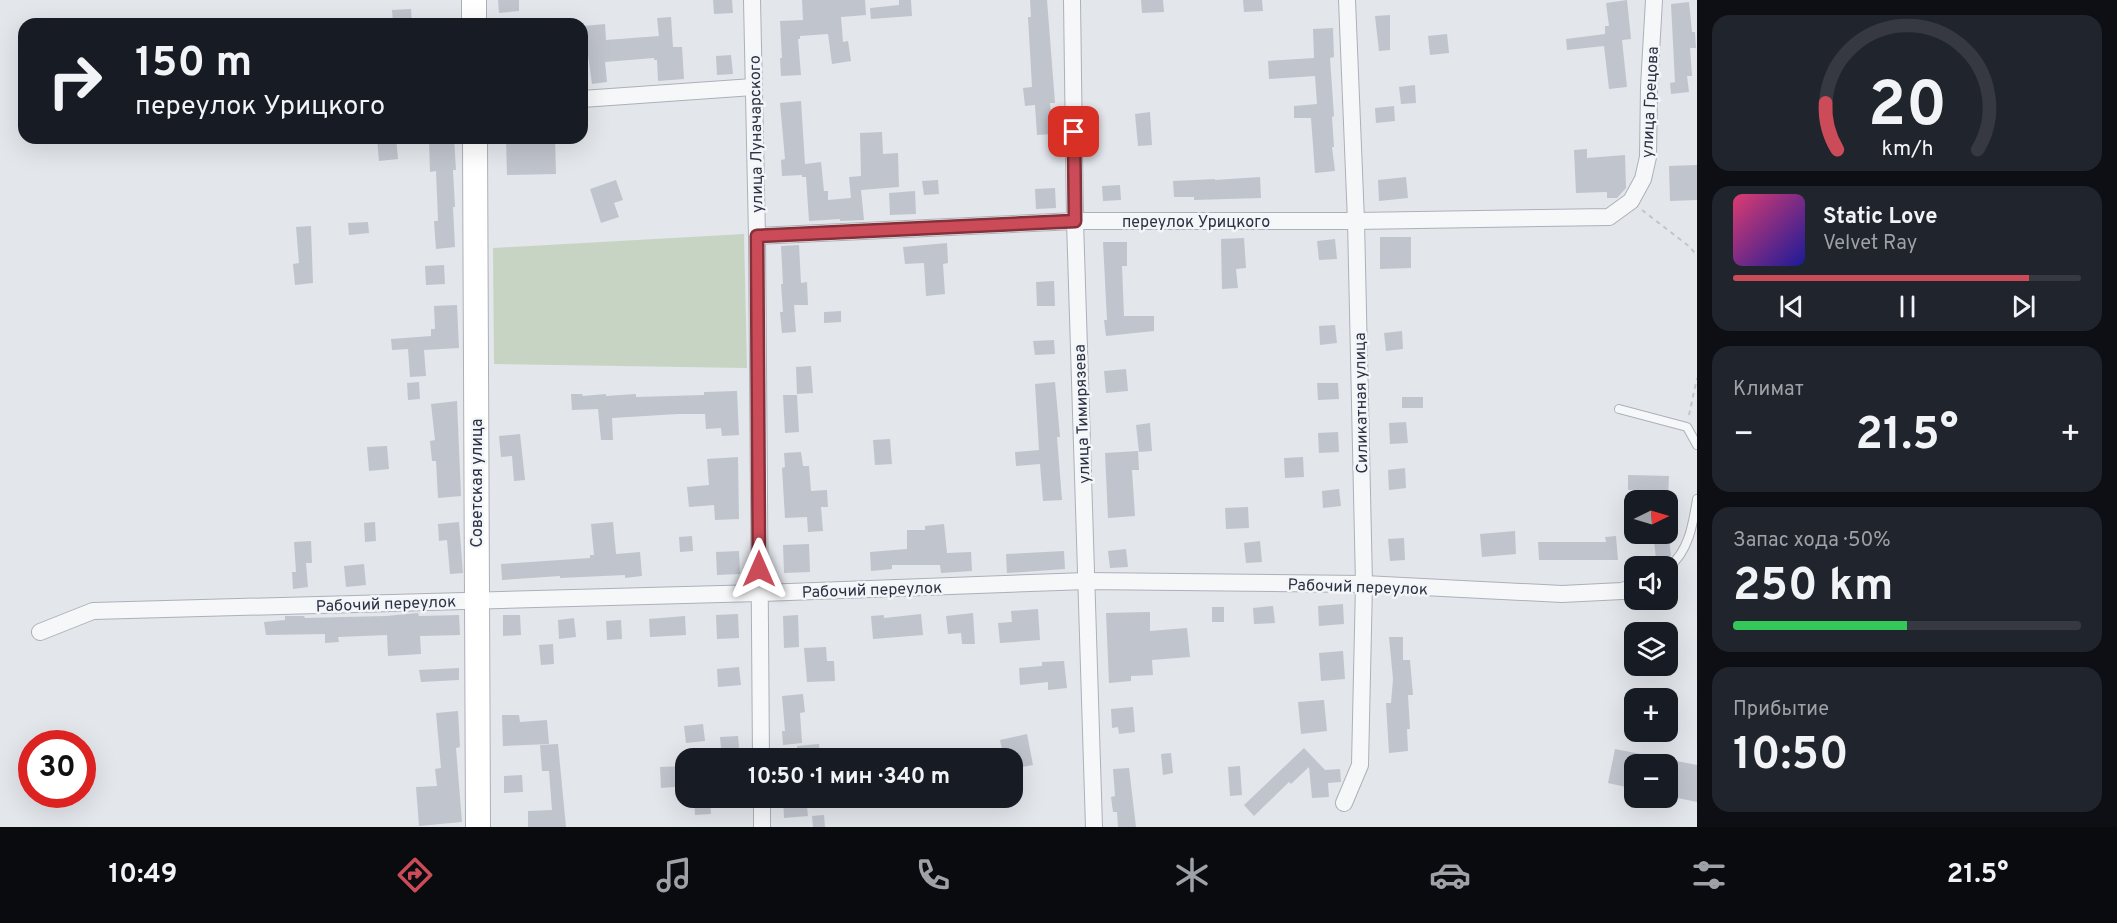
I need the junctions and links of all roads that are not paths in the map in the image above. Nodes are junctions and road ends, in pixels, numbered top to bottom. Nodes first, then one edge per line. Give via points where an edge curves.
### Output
1 (474, 0) edge
2 (752, 0) edge
3 (1072, 0) edge
4 (1347, 0) edge
5 (1654, 0) edge
6 (474, 18) edge
7 (753, 87) junction
8 (588, 99) edge
9 (475, 144) edge
10 (1631, 201) joint
11 (1075, 221) junction
12 (1356, 221) junction
13 (757, 236) junction
14 (1619, 409) dead end
15 (1697, 446) edge
16 (1697, 499) edge
17 (1678, 560) edge
18 (1087, 581) junction
19 (1364, 584) junction
20 (1624, 590) edge
21 (759, 593) junction
22 (476, 600) junction
23 (40, 632) dead end
24 (761, 748) edge
25 (1344, 803) dead end
26 (762, 808) edge
27 (478, 827) edge
28 (762, 827) edge
29 (1094, 827) edge

1 - 6 main road
2 - 7 street, улица Луначарского
3 - 11 street, улица Тимирязева
4 - 12 street, Силикатная улица
5 - 10 street, улица Грецова via 1648,157 1643,179
7 - 8 street
7 - 13 street, улица Луначарского
9 - 22 main road, Советская улица
10 - 12 street, переулок Урицкого via 1609,216
11 - 12 street, переулок Урицкого
11 - 13 street, переулок Урицкого
11 - 18 street, улица Тимирязева
12 - 19 street, Силикатная улица
13 - 21 street, улица Луначарского
14 - 15 lane via 1687,427
16 - 17 lane via 1692,529
18 - 19 street, Рабочий переулок
18 - 21 street, Рабочий переулок
18 - 29 street, улица Тимирязева
19 - 20 street, Рабочий переулок via 1562,594
19 - 25 street, Силикатная улица via 1360,765
21 - 22 street, Рабочий переулок
21 - 24 street, улица Луначарского
22 - 23 street, Рабочий переулок via 93,611
22 - 27 main road, Советская улица
26 - 28 street

